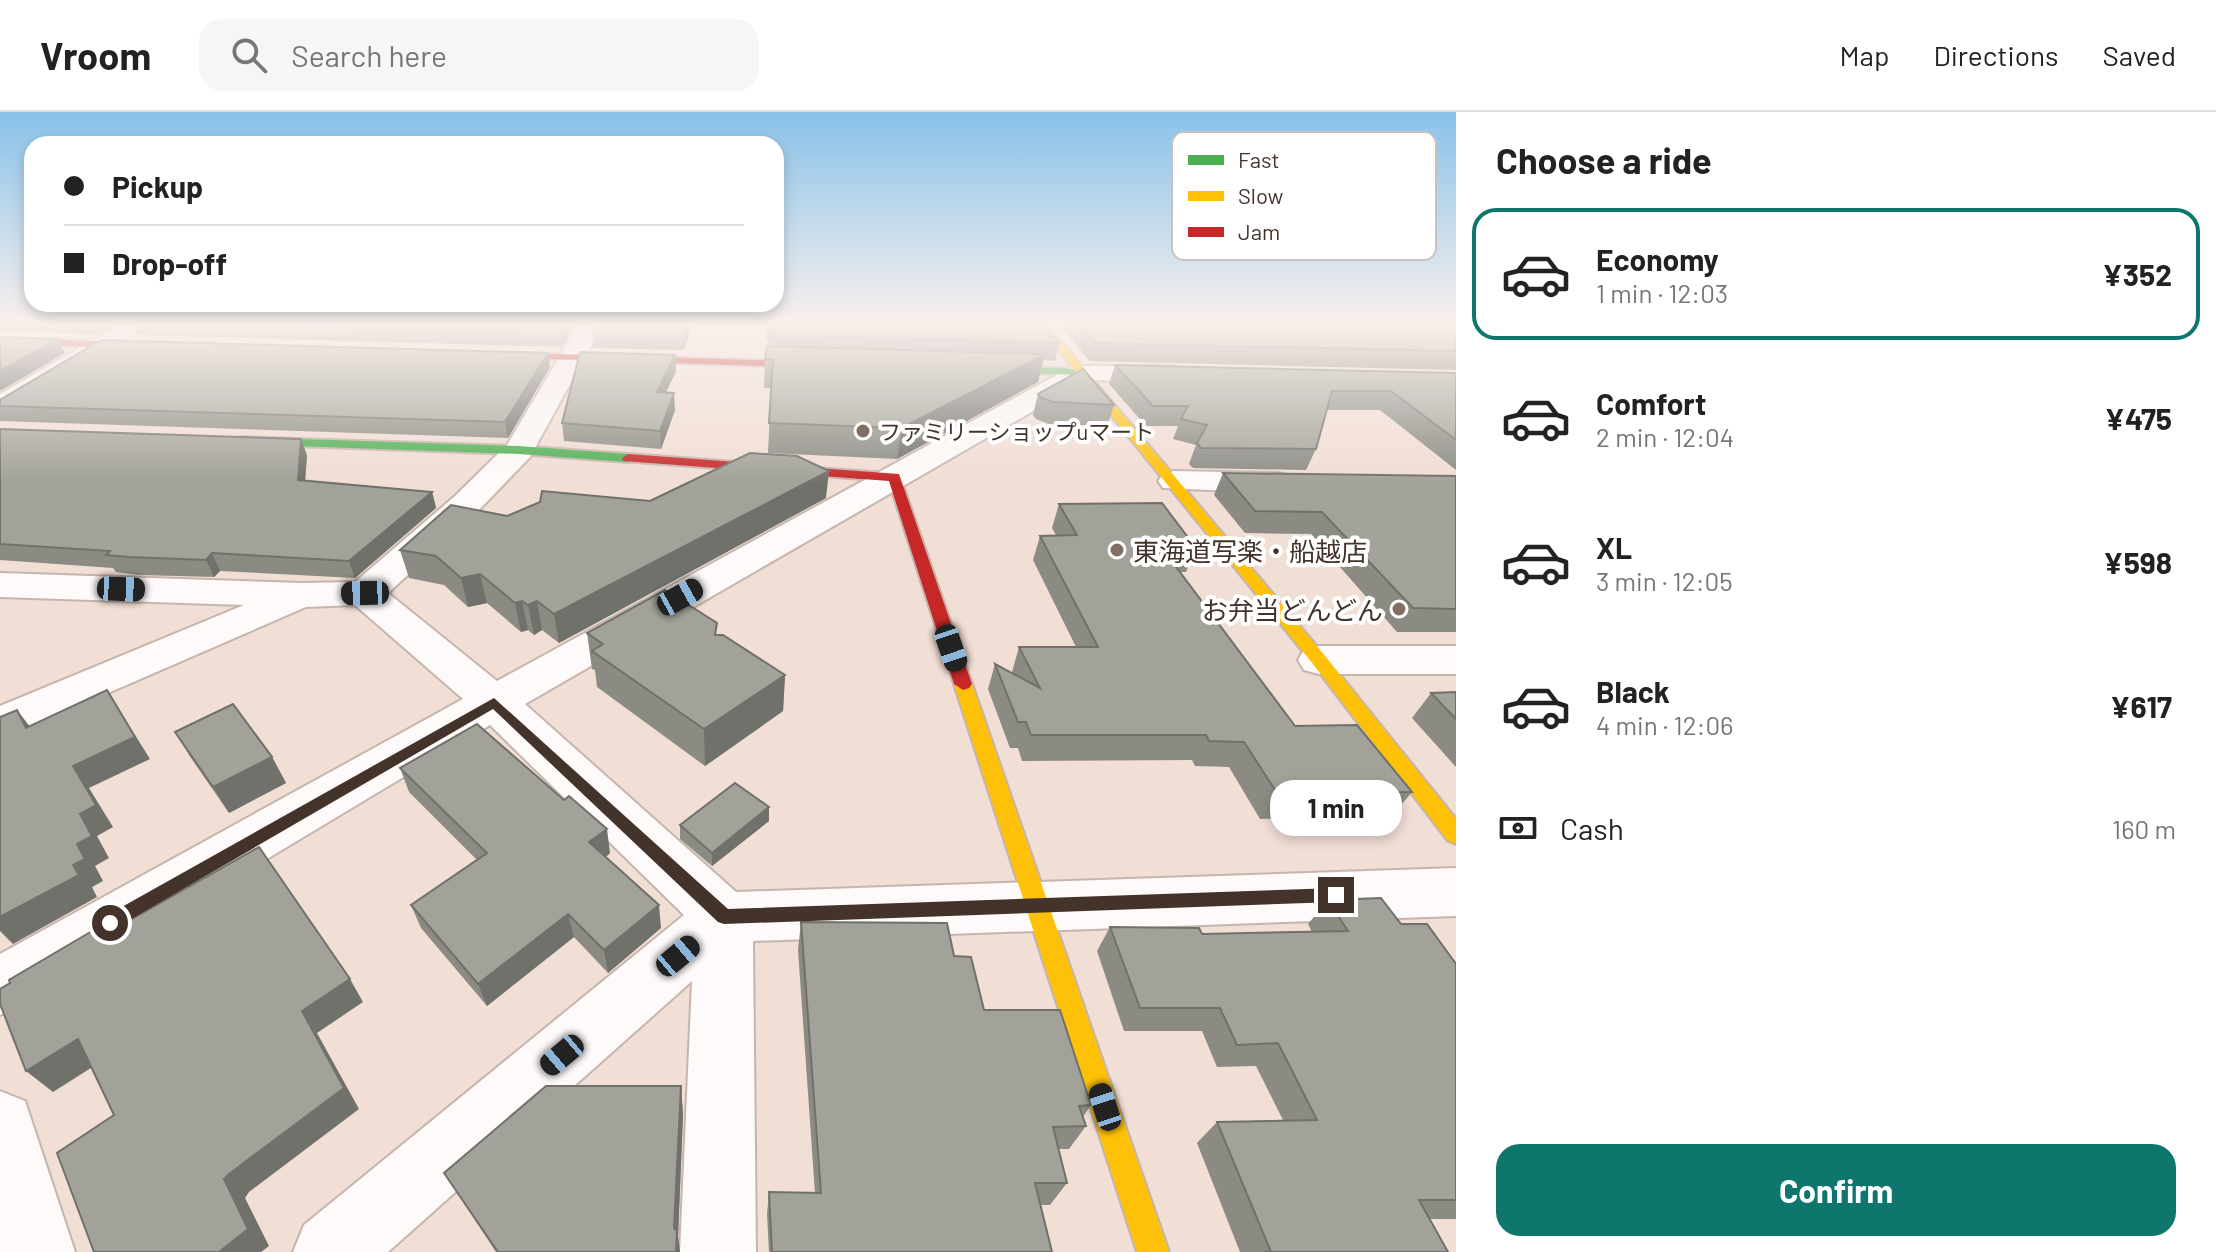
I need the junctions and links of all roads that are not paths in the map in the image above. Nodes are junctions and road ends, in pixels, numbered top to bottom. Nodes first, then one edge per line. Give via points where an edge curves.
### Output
1 (50, 377) edge
2 (563, 377) edge
3 (1073, 377) edge
4 (1086, 377) edge
5 (0, 406) edge
6 (220, 440) edge
7 (519, 450) junction
8 (894, 477) junction
9 (1174, 481) junction
10 (1315, 483) edge
11 (0, 585) edge
12 (365, 593) junction
13 (302, 595) junction
14 (1319, 660) junction
15 (1456, 660) edge
16 (494, 702) junction
17 (0, 724) edge
18 (1456, 835) edge
19 (1456, 892) edge
20 (1038, 904) junction
21 (724, 917) junction
22 (0, 986) edge
23 (0, 1126) edge
24 (37, 1252) edge
25 (331, 1252) edge
26 (718, 1252) edge
27 (1153, 1252) edge

1 - 5 street
2 - 7 street
3 - 8 street
4 - 9 street
6 - 7 street
7 - 8 street
7 - 12 street
8 - 16 street
8 - 20 street
9 - 10 street
9 - 14 street
11 - 13 street
12 - 13 street
12 - 16 street
13 - 17 street
14 - 15 street
14 - 18 street
16 - 21 street
16 - 22 street
19 - 20 street
20 - 21 street
20 - 27 street
21 - 25 street
21 - 26 street
23 - 24 street

